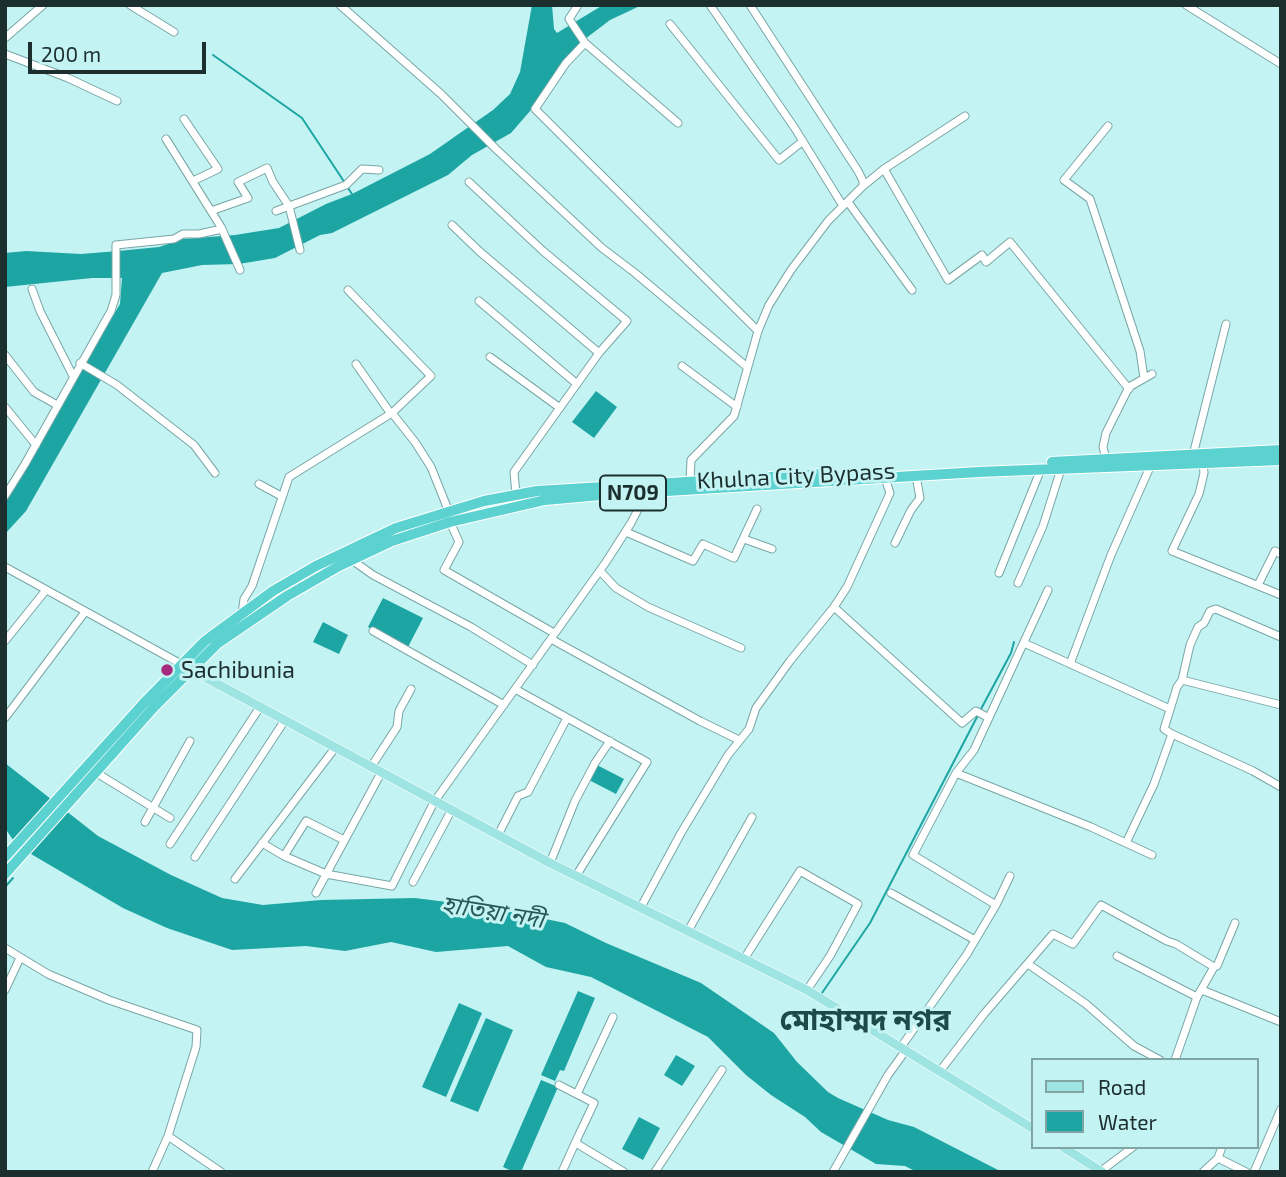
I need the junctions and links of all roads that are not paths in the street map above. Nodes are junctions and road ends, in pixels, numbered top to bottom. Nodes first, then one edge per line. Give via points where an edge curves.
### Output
1 (43, 5) edge
2 (130, 5) edge
3 (340, 5) edge
4 (578, 5) edge
5 (710, 5) edge
6 (750, 5) edge
7 (1186, 5) edge
8 (670, 24) dead end
9 (174, 32) dead end
10 (5, 38) edge
11 (585, 43) junction
12 (5, 54) edge
13 (1281, 64) edge
14 (117, 101) dead end
15 (965, 116) dead end
16 (184, 119) dead end
17 (678, 122) dead end
18 (1108, 126) dead end
19 (166, 139) dead end
20 (803, 141) junction
21 (884, 169) junction
22 (379, 170) dead end
23 (193, 181) junction
24 (469, 182) dead end
25 (863, 186) junction
26 (846, 204) junction
27 (289, 205) junction
28 (211, 211) junction
29 (276, 211) dead end
30 (452, 225) dead end
31 (223, 231) junction
32 (299, 249) dead end
33 (239, 268) dead end
34 (32, 289) dead end
35 (348, 290) dead end
36 (912, 290) dead end
37 (479, 301) dead end
38 (1226, 324) dead end
39 (758, 331) junction
40 (599, 353) junction
41 (5, 355) edge
42 (490, 356) dead end
43 (81, 364) junction
44 (356, 364) dead end
45 (682, 366) dead end
46 (747, 368) junction
47 (1152, 374) dead end
48 (73, 376) junction
49 (1144, 378) junction
50 (577, 384) junction
51 (1129, 389) junction
52 (57, 405) junction
53 (5, 407) edge
54 (560, 408) junction
55 (737, 408) junction
56 (391, 414) junction
57 (36, 445) junction
58 (1281, 450) edge
59 (1192, 455) junction
60 (1106, 459) junction
61 (1281, 460) edge
62 (1203, 464) junction
63 (1150, 467) junction
64 (1041, 469) junction
65 (1061, 469) junction
66 (215, 473) dead end
67 (916, 476) junction
68 (885, 478) junction
69 (690, 481) junction
70 (259, 484) dead end
71 (643, 492) junction
72 (516, 495) junction
73 (5, 496) edge
74 (281, 496) junction
75 (757, 509) dead end
76 (450, 517) junction
77 (625, 532) junction
78 (744, 539) junction
79 (895, 543) dead end
80 (772, 549) dead end
81 (1281, 554) edge
82 (352, 560) junction
83 (5, 568) edge
84 (600, 571) junction
85 (999, 573) dead end
86 (1018, 583) dead end
87 (1258, 586) junction
88 (46, 590) junction
89 (1048, 590) dead end
90 (1281, 595) edge
91 (834, 607) junction
92 (85, 612) junction
93 (242, 614) junction
94 (373, 631) dead end
95 (553, 636) junction
96 (1281, 637) edge
97 (5, 641) edge
98 (1024, 643) junction
99 (741, 648) dead end
100 (1070, 664) junction
101 (533, 665) junction
102 (186, 667) junction
103 (1182, 680) junction
104 (411, 689) dead end
105 (515, 689) junction
106 (504, 705) junction
107 (1281, 705) edge
108 (260, 707) junction
109 (1170, 709) junction
110 (5, 718) edge
111 (567, 718) junction
112 (989, 718) junction
113 (285, 720) junction
114 (1172, 734) junction
115 (739, 740) junction
116 (190, 741) dead end
117 (610, 741) junction
118 (335, 748) junction
119 (371, 768) junction
120 (95, 772) junction
121 (381, 773) junction
122 (956, 773) junction
123 (77, 785) junction
124 (1281, 788) edge
125 (434, 802) junction
126 (152, 809) junction
127 (451, 811) junction
128 (752, 817) dead end
129 (170, 818) dead end
130 (145, 822) dead end
131 (498, 835) junction
132 (344, 840) junction
133 (1126, 842) junction
134 (262, 843) junction
135 (170, 844) dead end
136 (1152, 855) dead end
137 (284, 856) junction
138 (195, 857) dead end
139 (550, 863) junction
140 (8, 866) edge
141 (326, 874) junction
142 (576, 876) junction
143 (1010, 876) dead end
144 (234, 879) dead end
145 (413, 882) dead end
146 (316, 893) dead end
147 (891, 893) dead end
148 (996, 905) junction
149 (641, 907) junction
150 (1235, 923) dead end
151 (688, 931) junction
152 (975, 940) junction
153 (5, 948) edge
154 (1117, 956) dead end
155 (20, 958) junction
156 (744, 959) junction
157 (1028, 964) junction
158 (1214, 967) junction
159 (5, 990) edge
160 (807, 990) junction
161 (1202, 990) junction
162 (1197, 997) junction
163 (613, 1017) dead end
164 (1281, 1022) edge
165 (903, 1049) junction
166 (1156, 1058) edge
167 (1176, 1058) edge
168 (722, 1070) dead end
169 (940, 1071) junction
170 (559, 1085) dead end
171 (577, 1094) junction
172 (1281, 1109) edge
173 (1030, 1127) edge
174 (170, 1137) junction
175 (576, 1140) junction
176 (1066, 1149) edge
177 (1131, 1149) edge
178 (1221, 1149) edge
179 (1218, 1158) junction
180 (835, 1169) edge
181 (152, 1172) edge
182 (221, 1172) edge
183 (562, 1172) edge
184 (624, 1172) edge
185 (655, 1172) edge
186 (1102, 1172) edge
187 (1203, 1172) edge
188 (1246, 1172) edge
189 (1254, 1172) edge

1 - 10 street
2 - 9 street
3 - 46 street via 602,248
4 - 11 street via 569,19
5 - 20 street
6 - 25 street via 858,171
7 - 13 street
8 - 20 street via 779,160
11 - 17 street
11 - 39 street via 566,62 535,109
12 - 14 street
15 - 21 street
16 - 23 street via 218,169
18 - 49 street via 1064,180 1090,198 1140,351
19 - 23 street
20 - 26 street
21 - 25 street
21 - 51 street via 948,280 982,255 986,262 1010,242
22 - 27 street via 362,169 346,185
23 - 28 street
24 - 40 street via 627,321
25 - 26 street
26 - 36 street
26 - 39 street via 791,270
27 - 28 street via 267,168 238,182 248,198
27 - 29 street
27 - 32 street
28 - 31 street
30 - 40 street
31 - 33 street
31 - 43 street via 116,245 116,295
34 - 48 street
35 - 56 street via 431,376
37 - 50 street
38 - 59 street
39 - 46 street
40 - 50 street
41 - 52 street via 34,392
42 - 54 street
43 - 48 street
43 - 66 street via 106,377 194,445
44 - 56 street
45 - 55 street
46 - 55 street
47 - 49 street
48 - 52 street
49 - 51 street
50 - 54 street
51 - 60 street via 1106,433
52 - 57 street
53 - 57 street
54 - 72 street via 514,472
55 - 69 street via 731,421 691,460
56 - 74 street via 292,474
56 - 76 street via 431,467
57 - 73 street
58 - 59 highway, Khulna City Bypass / N709
59 - 60 highway, Khulna City Bypass / N709
60 - 69 highway, Khulna City Bypass / N709
61 - 62 highway, Khulna City Bypass / N709
62 - 63 highway, Khulna City Bypass / N709
62 - 87 street via 1199,494 1172,551
63 - 65 highway, Khulna City Bypass / N709
63 - 100 street
64 - 65 highway, Khulna City Bypass / N709
64 - 67 highway, Khulna City Bypass / N709
64 - 85 street
65 - 86 street via 1044,526
67 - 68 highway, Khulna City Bypass / N709
67 - 79 street via 920,498
68 - 71 highway, Khulna City Bypass / N709
68 - 91 street via 890,493
69 - 72 highway, Khulna City Bypass / N709
70 - 74 street
71 - 76 highway, Khulna City Bypass / N709 via 545,500
71 - 77 street
72 - 76 highway, Khulna City Bypass / N709
74 - 93 street
75 - 78 street
76 - 82 highway, Khulna City Bypass / N709
76 - 93 highway, Khulna City Bypass / N709 via 396,528 316,566
76 - 95 street via 459,542 444,570
77 - 78 street via 693,561 703,544 736,557
77 - 84 street
78 - 80 street
81 - 87 street via 1275,551
82 - 101 street
82 - 102 highway, Khulna City Bypass / N709 via 286,596
83 - 88 street
84 - 95 street
84 - 99 street via 616,588 648,607
87 - 90 street
88 - 92 street
88 - 97 street
89 - 98 street
91 - 112 street via 962,723 976,711
91 - 115 street via 783,670
92 - 102 street
92 - 110 street
93 - 102 highway, Khulna City Bypass / N709 via 205,642
94 - 106 street
95 - 101 street
95 - 115 street via 606,671
96 - 103 street via 1213,609 1198,626
98 - 100 street
98 - 112 street
100 - 109 street
101 - 105 street
102 - 108 main road
102 - 120 highway, Khulna City Bypass / N709
102 - 123 highway, Khulna City Bypass / N709
103 - 107 street
103 - 109 street
104 - 119 street via 399,710 397,727
105 - 106 street
105 - 111 street
106 - 125 street
108 - 113 main road
108 - 135 street
109 - 114 street via 1164,729
111 - 117 street
111 - 131 street via 528,792 518,796
112 - 122 street via 974,750
113 - 118 main road
113 - 138 street
114 - 124 street
114 - 133 street
115 - 149 street
116 - 126 street
117 - 139 street via 575,801
117 - 142 street via 646,762
118 - 119 main road
118 - 134 street
119 - 121 main road
120 - 123 highway, Khulna City Bypass / N709
120 - 126 street
121 - 125 main road
121 - 132 street
122 - 133 street
122 - 148 street via 913,855
123 - 140 highway, N709
125 - 127 main road
125 - 141 street via 392,886
126 - 129 street
126 - 130 street
127 - 131 main road
127 - 145 street
128 - 151 street
131 - 139 main road
132 - 137 street via 306,821
132 - 141 street
133 - 136 street
134 - 137 street
134 - 144 street
137 - 141 street
139 - 142 main road
141 - 146 street
142 - 149 main road
143 - 148 street
147 - 152 street
148 - 152 street
149 - 151 main road
150 - 158 street
151 - 156 main road
152 - 165 street
153 - 155 street
154 - 162 street
155 - 159 street
155 - 174 street via 108,1000 197,1030 197,1047
156 - 160 main road
156 - 160 street via 800,871 858,904
157 - 158 street via 1053,934 1073,944 1101,905
157 - 166 street
157 - 169 street
158 - 161 street
160 - 165 main road
161 - 162 street
161 - 164 street
162 - 167 street
163 - 171 street
165 - 169 main road
165 - 180 street
168 - 185 street
169 - 173 main road
170 - 171 street
171 - 175 street via 594,1103
172 - 189 street
174 - 181 street
174 - 182 street
175 - 183 street
175 - 184 street
176 - 186 main road
177 - 186 street
178 - 179 street
179 - 187 street
179 - 188 street

